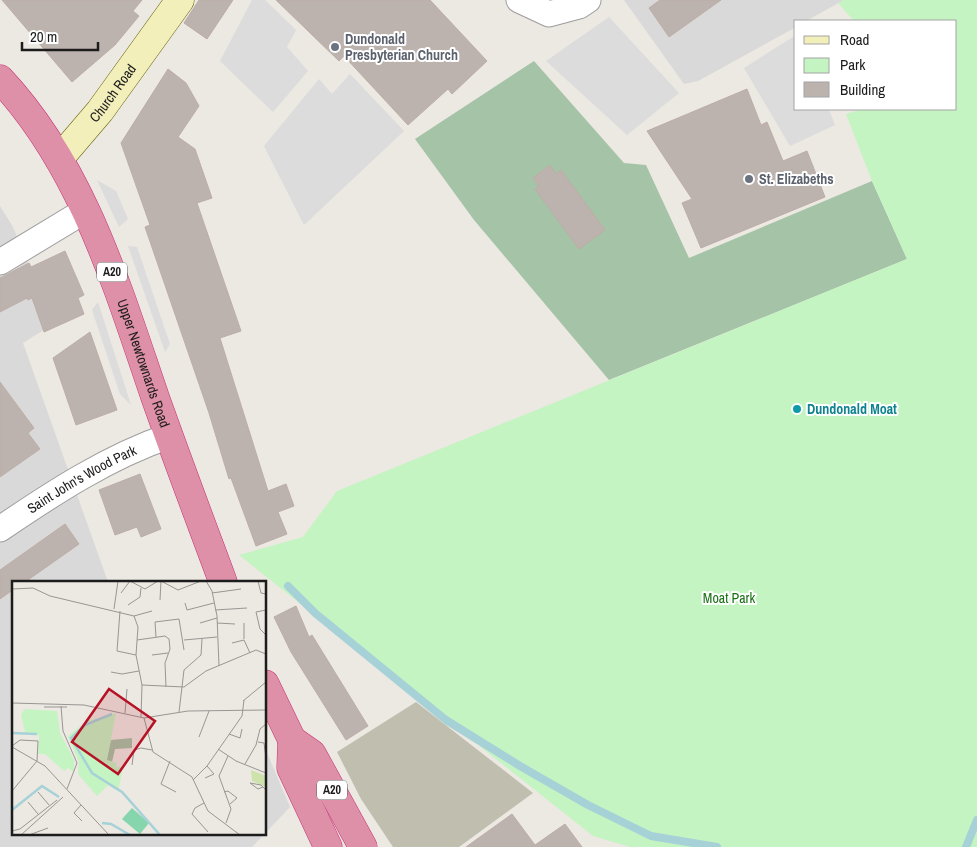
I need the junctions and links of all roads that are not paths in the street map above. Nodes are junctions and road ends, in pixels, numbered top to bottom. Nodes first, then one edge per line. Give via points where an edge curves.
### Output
1 (180, 0) edge
2 (519, 0) edge
3 (588, 0) edge
4 (0, 79) edge
5 (59, 160) junction
6 (86, 210) junction
7 (0, 262) edge
8 (169, 436) junction
9 (0, 529) edge
10 (223, 581) edge
11 (266, 692) edge
12 (292, 740) junction
13 (328, 847) edge
14 (363, 847) edge

1 - 5 street, Church Road via 100,110
2 - 3 street via 549,14 579,6
4 - 5 highway, Upper Newtownards Road / A20 via 20,101
5 - 6 highway, Upper Newtownards Road / A20
6 - 7 street
6 - 8 highway, Upper Newtownards Road / A20 via 113,274
8 - 9 street, Saint John's Wood Park via 146,444 57,490
8 - 10 highway, Upper Newtownards Road / A20
11 - 12 highway, A20
12 - 13 highway, A20 via 291,768
12 - 14 highway, A20 via 312,754

